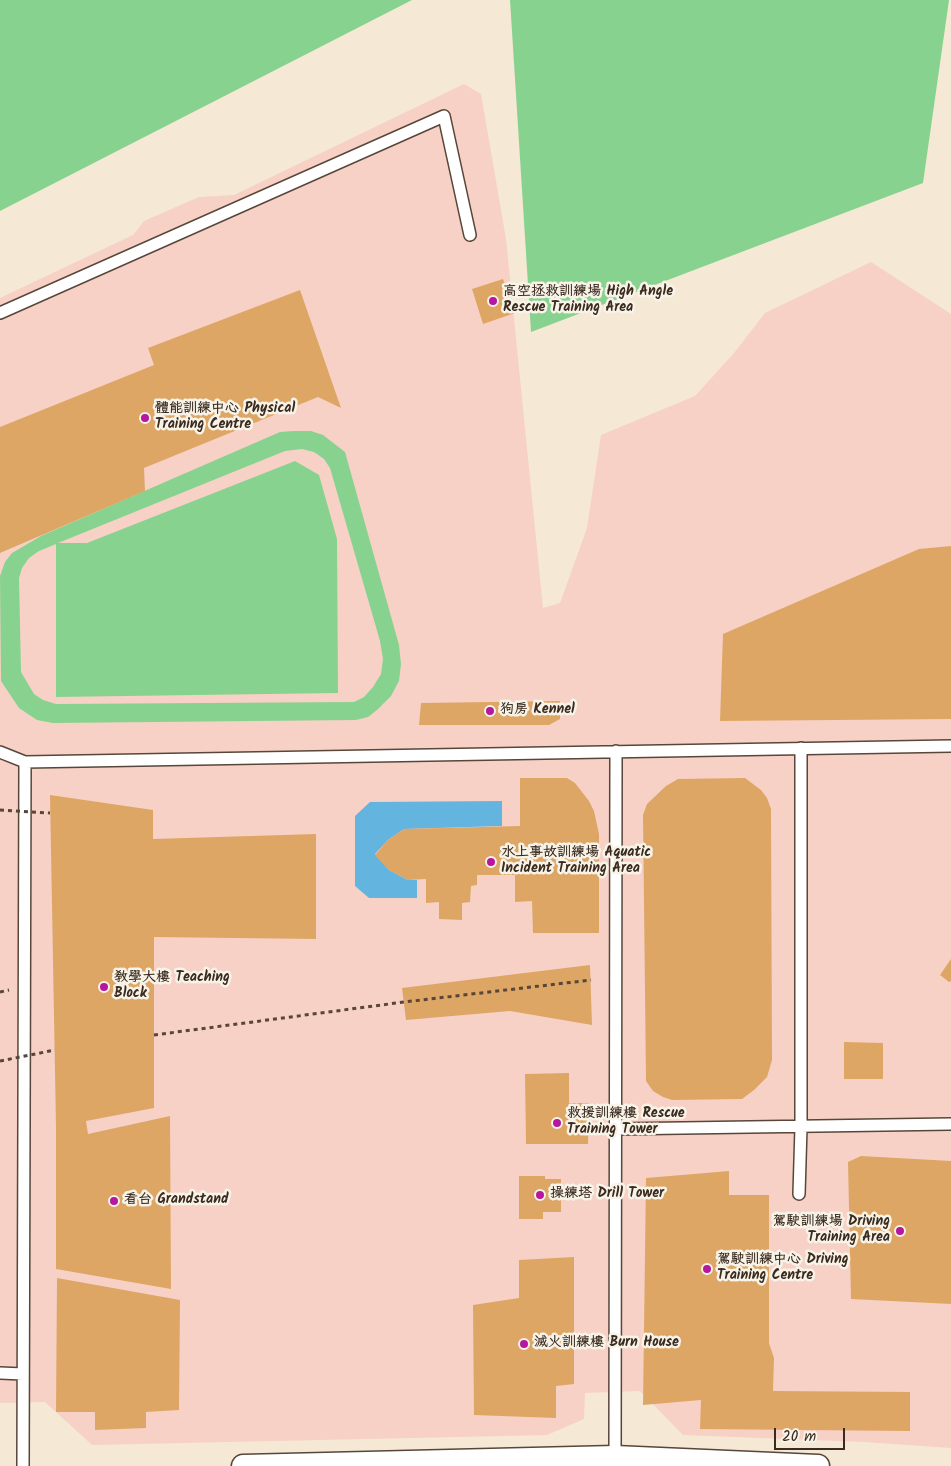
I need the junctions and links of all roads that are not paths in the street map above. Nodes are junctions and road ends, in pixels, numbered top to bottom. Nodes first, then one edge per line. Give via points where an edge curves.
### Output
1 (470, 235) dead end
2 (0, 313) edge
3 (951, 746) edge
4 (801, 748) junction
5 (616, 751) junction
6 (0, 752) edge
7 (25, 762) junction
8 (951, 1124) edge
9 (801, 1127) junction
10 (616, 1129) junction
11 (799, 1194) dead end
12 (0, 1373) edge
13 (23, 1374) junction
14 (615, 1457) junction
15 (23, 1466) edge
16 (243, 1466) edge
17 (811, 1466) edge
18 (818, 1466) edge

1 - 2 lane via 444,116
3 - 4 lane
4 - 5 lane
4 - 9 lane
5 - 7 lane
5 - 10 lane
6 - 7 lane
7 - 13 lane
8 - 9 lane
9 - 10 lane
9 - 11 lane
10 - 14 lane
12 - 13 lane
13 - 15 lane
14 - 16 street
14 - 17 street
17 - 18 street

